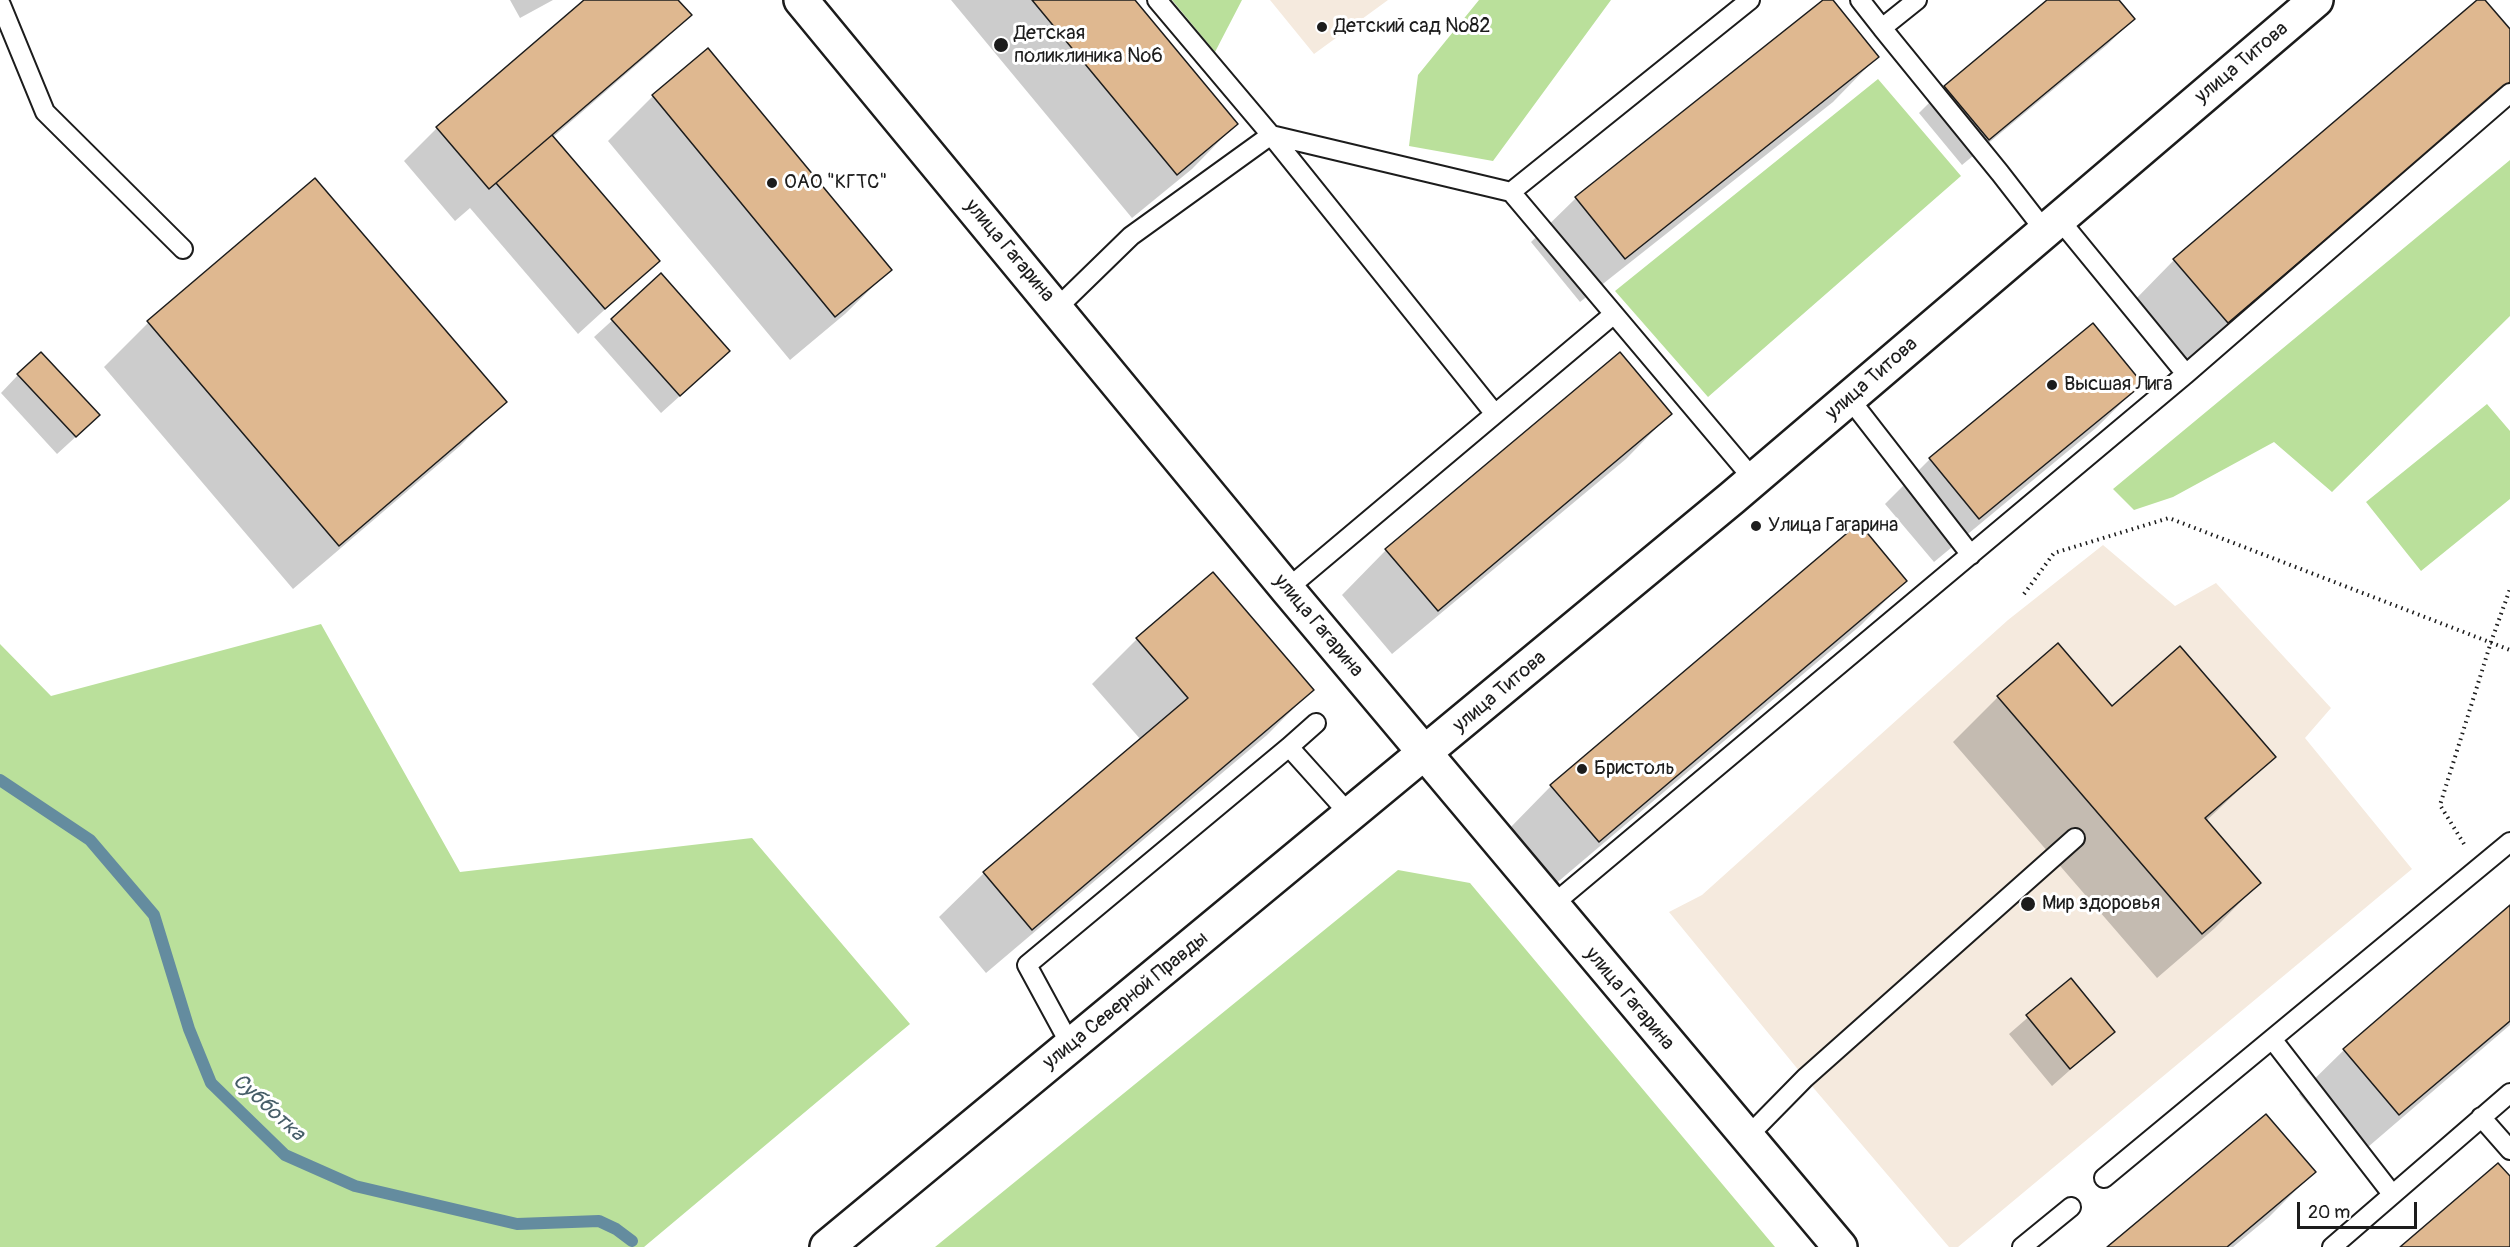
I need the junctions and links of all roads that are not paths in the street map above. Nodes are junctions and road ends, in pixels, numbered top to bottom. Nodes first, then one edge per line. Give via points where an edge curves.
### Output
1 (9, 0) edge
2 (801, 0) edge
3 (1157, 0) edge
4 (1750, 0) edge
5 (1860, 0) edge
6 (1917, 0) edge
7 (2316, 0) edge
8 (0, 5) edge
9 (1882, 28) junction
10 (2510, 93) edge
11 (1271, 135) junction
12 (1511, 192) junction
13 (2052, 225) junction
14 (183, 249) dead end
15 (1057, 308) junction
16 (1614, 314) junction
17 (2186, 374) junction
18 (1849, 398) junction
19 (1495, 414) junction
20 (1754, 480) junction
21 (1971, 555) junction
22 (1287, 589) junction
23 (1316, 723) dead end
24 (1289, 747) junction
25 (1426, 754) junction
26 (1351, 816) junction
27 (2075, 838) dead end
28 (2510, 842) edge
29 (1551, 906) junction
30 (2272, 1039) junction
31 (1071, 1046) junction
32 (2510, 1093) edge
33 (2481, 1117) junction
34 (1747, 1137) junction
35 (2510, 1150) edge
36 (2104, 1178) dead end
37 (2392, 1194) junction
38 (2071, 1207) dead end
39 (827, 1247) edge
40 (1840, 1247) edge
41 (2022, 1247) edge
42 (2332, 1247) edge

1 - 8 lane
2 - 15 main road, улица Гагарина
3 - 11 lane
4 - 12 lane
5 - 9 lane
6 - 9 lane
7 - 13 main road, улица Титова
8 - 14 lane via 45,112
9 - 13 lane via 2000,172
10 - 17 lane
11 - 12 lane
11 - 15 lane via 1131,236
11 - 19 lane
12 - 16 lane
13 - 17 lane
13 - 18 main road, улица Титова
15 - 22 main road, улица Гагарина
16 - 19 lane
16 - 20 lane
17 - 21 lane
18 - 20 main road, улица Титова
18 - 21 lane
19 - 22 lane
20 - 25 main road, улица Титова
21 - 29 lane
22 - 25 main road, улица Гагарина
23 - 24 lane
24 - 26 lane
24 - 31 lane via 1028,965
25 - 26 main road, улица Северной Правды
25 - 29 main road, улица Гагарина
26 - 31 main road, улица Северной Правды
27 - 34 lane via 1805,1078
28 - 30 lane
29 - 34 main road, улица Гагарина
30 - 36 lane
30 - 37 lane
31 - 39 main road, улица Северной Правды
32 - 33 lane
33 - 35 lane
33 - 37 lane
34 - 40 main road, улица Гагарина
37 - 42 lane
38 - 41 lane

